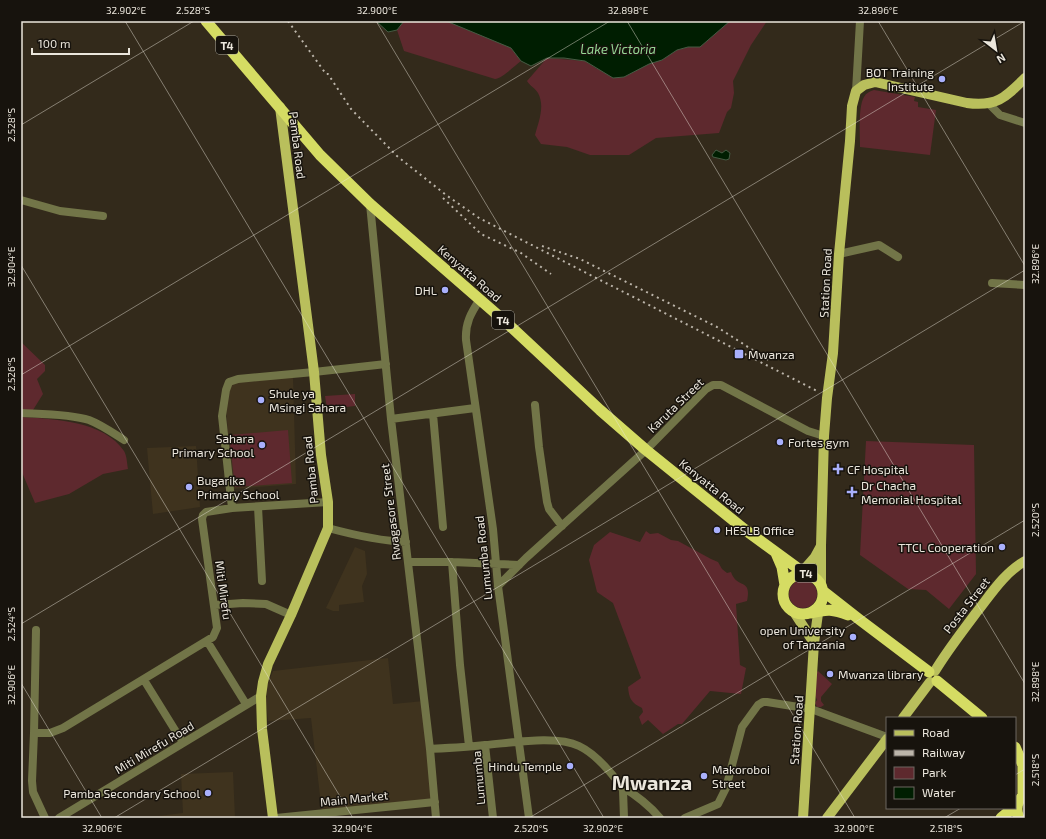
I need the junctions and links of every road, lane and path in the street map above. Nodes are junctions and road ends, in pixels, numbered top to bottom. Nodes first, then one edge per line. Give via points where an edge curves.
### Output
1 (206, 21) edge
2 (860, 21) edge
3 (1025, 78) edge
4 (856, 91) junction
5 (989, 104) junction
6 (280, 107) junction
7 (1025, 123) edge
8 (21, 200) edge
9 (370, 204) junction
10 (103, 216) dead end
11 (839, 254) junction
12 (898, 257) dead end
13 (992, 283) dead end
14 (1025, 285) edge
15 (480, 299) junction
16 (386, 364) junction
17 (314, 372) junction
18 (535, 405) dead end
19 (475, 408) junction
20 (21, 413) edge
21 (433, 414) junction
22 (391, 419) junction
23 (824, 436) junction
24 (124, 440) dead end
25 (646, 450) junction
26 (328, 502) junction
27 (258, 507) junction
28 (232, 508) junction
29 (562, 526) junction
30 (443, 527) dead end
31 (328, 528) junction
32 (406, 542) junction
33 (821, 546) junction
34 (776, 552) junction
35 (408, 562) junction
36 (452, 562) junction
37 (1025, 562) edge
38 (496, 564) junction
39 (519, 565) junction
40 (801, 573) junction
41 (262, 581) dead end
42 (785, 585) junction
43 (498, 586) junction
44 (822, 588) junction
45 (215, 605) junction
46 (816, 610) junction
47 (794, 612) junction
48 (291, 615) junction
49 (860, 620) junction
50 (36, 630) dead end
51 (207, 641) junction
52 (814, 643) junction
53 (932, 676) junction
54 (144, 680) junction
55 (261, 696) junction
56 (246, 704) junction
57 (811, 709) junction
58 (904, 717) edge
59 (981, 717) edge
60 (34, 733) junction
61 (886, 738) edge
62 (886, 739) edge
63 (519, 742) junction
64 (183, 743) junction
65 (485, 745) junction
66 (468, 746) junction
67 (430, 749) junction
68 (1016, 749) edge
69 (1024, 768) edge
70 (621, 786) junction
71 (1019, 800) edge
72 (435, 802) junction
73 (1010, 809) edge
74 (45, 818) edge
75 (59, 818) edge
76 (274, 818) edge
77 (436, 818) edge
78 (494, 818) edge
79 (529, 818) edge
80 (624, 818) edge
81 (660, 818) edge
82 (685, 818) edge
83 (803, 818) edge
84 (827, 818) edge
85 (1001, 818) edge
86 (1019, 818) edge

1 - 6 highway, Kenyatta Road / T4
2 - 4 street, Station Road
3 - 5 main road via 1007,95
4 - 5 main road via 869,82 881,82 967,103
4 - 11 main road, Station Road via 852,106
5 - 7 street via 1000,115
6 - 9 highway, Kenyatta Road / T4 via 320,155
6 - 17 main road, Pamba Road
8 - 10 street via 60,211
9 - 15 highway, Kenyatta Road / T4
9 - 16 street, Rwagasore Street
11 - 12 street via 879,245
11 - 23 main road, Station Road
13 - 14 street
15 - 19 street, Lumumba Road via 468,319 466,329
15 - 25 highway, Kenyatta Road / T4
16 - 17 street
16 - 22 street, Rwagasore Street
17 - 26 main road, Pamba Road
17 - 28 street via 238,379 228,383 222,416
18 - 29 street via 547,502 549,509
19 - 21 street
19 - 38 street, Lumumba Road
20 - 24 street via 88,420
21 - 22 street
21 - 30 street
22 - 32 street, Rwagasore Street
23 - 25 street, Karuta Street via 808,431 721,386 713,385 682,412
23 - 33 main road, Station Road
25 - 29 street, Karuta Street
25 - 34 highway, Kenyatta Road / T4
26 - 27 street, Miti Mirefu
26 - 31 main road, Pamba Road
27 - 28 street, Miti Mirefu
27 - 41 street
28 - 45 street, Miti Mirefu via 212,510 203,515
29 - 39 street, Karuta Street
31 - 32 street via 358,536
31 - 48 main road, Pamba Road
32 - 35 street, Rwagasore Street
33 - 40 main road
33 - 44 main road, Station Road
34 - 40 highway, Kenyatta Road / T4 via 796,566
34 - 42 highway, T4
35 - 36 street
35 - 67 street, Rwagasore Street
36 - 38 street
36 - 66 street
37 - 53 main road, Posta Street via 1017,566 994,588 947,651
38 - 39 street
38 - 43 street, Lumumba Road
39 - 43 street, Karuta Street
40 - 42 highway, T4
40 - 44 highway, T4 via 818,579
42 - 47 highway, T4 via 785,603
43 - 63 street, Lumumba Road
44 - 46 highway, T4 via 823,597
44 - 49 highway, T4
45 - 48 street via 266,604
45 - 51 street, Miti Mirefu via 216,634
46 - 47 highway, T4 via 801,614
46 - 49 highway, T4 via 836,610
46 - 52 main road, Station Road
47 - 52 main road
48 - 55 main road, Pamba Road via 268,664
49 - 53 highway, T4
50 - 60 street
51 - 54 street, Miti Mirefu
51 - 56 street
52 - 57 main road, Station Road
53 - 58 main road, Posta Street
53 - 59 highway, T4
54 - 60 street, Miti Mirefu via 63,728 50,733
54 - 64 street
55 - 56 street, Miti Mirefu Road
55 - 76 main road, Pamba Road via 262,729
56 - 64 street, Miti Mirefu Road
57 - 61 street
57 - 82 street via 767,702 758,705 742,727 726,788 718,804
57 - 83 main road, Station Road
60 - 74 street via 33,792
62 - 84 main road
63 - 65 street, Lumumba
63 - 70 street, Lumumba via 558,740 578,745 589,752
63 - 79 street, Lumumba Road
64 - 75 street, Miti Mirefu Road
65 - 66 street
65 - 78 street, Lumumba
66 - 67 street
67 - 72 street, Rwagasore Street
68 - 69 highway
69 - 71 highway
70 - 80 street
70 - 81 street, Lumumba via 637,796
71 - 86 highway
72 - 76 street, Main Market
72 - 77 street, Rwagasore Street
73 - 85 highway

